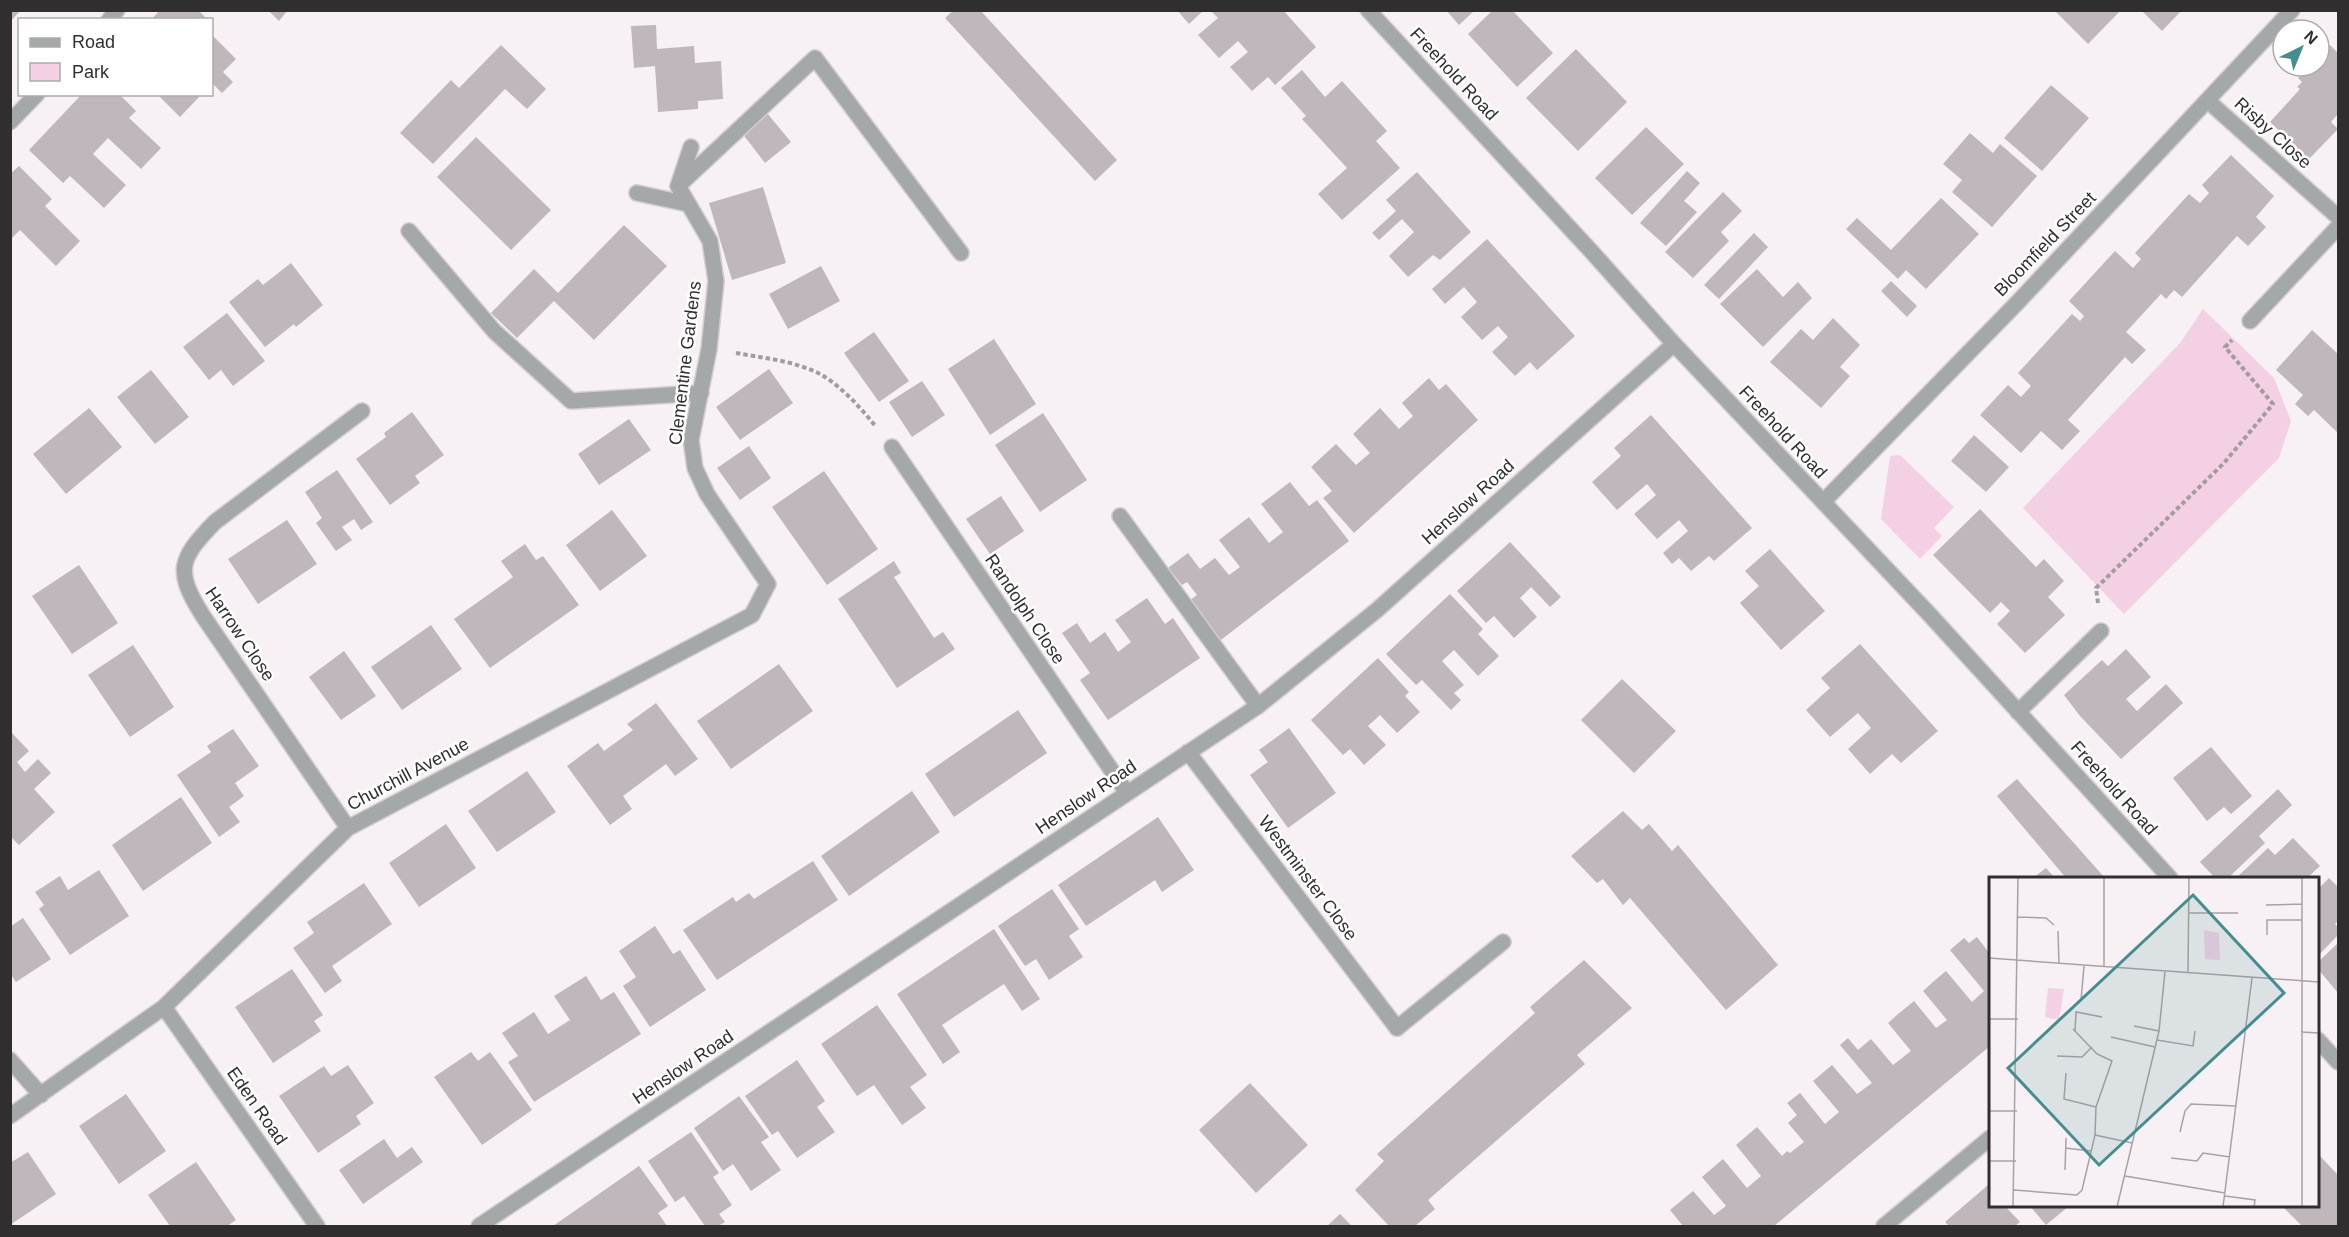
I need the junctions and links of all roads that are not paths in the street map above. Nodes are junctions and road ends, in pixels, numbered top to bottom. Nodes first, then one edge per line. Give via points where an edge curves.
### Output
1 (1368, 10) edge
2 (2292, 10) edge
3 (35, 96) edge
4 (2208, 101) junction
5 (10, 122) edge
6 (691, 147) dead end
7 (678, 186) junction
8 (638, 194) dead end
9 (688, 204) junction
10 (2338, 217) edge
11 (2338, 227) edge
12 (409, 231) dead end
13 (961, 253) dead end
14 (2250, 321) road end
15 (1674, 344) junction
16 (701, 393) junction
17 (362, 411) dead end
18 (892, 447) road end
19 (1823, 502) junction
20 (1120, 516) dead end
21 (752, 615) joint
22 (2101, 631) road end
23 (1258, 706) junction
24 (2018, 712) junction
25 (1188, 752) junction
26 (1126, 793) junction
27 (348, 828) junction
28 (2168, 877) edge
29 (1503, 942) dead end
30 (164, 1007) junction
31 (2319, 1041) edge
32 (10, 1060) edge
33 (2338, 1062) edge
34 (41, 1095) junction
35 (10, 1116) edge
36 (1989, 1139) edge
37 (317, 1227) edge
38 (479, 1227) edge
39 (1884, 1227) edge

1 - 15 street, Freehold Road
2 - 4 street, Bloomfield Street
3 - 5 street
4 - 10 street, Risby Close
4 - 19 street, Bloomfield Street
6 - 7 street
7 - 9 street, Clementine Gardens
7 - 13 street via 815,58
8 - 9 street
9 - 16 street, Clementine Gardens via 710,241 716,281
11 - 14 street
12 - 16 street via 494,331 571,401
15 - 19 street, Freehold Road
15 - 23 street, Henslow Road via 1377,610
16 - 21 street, Clementine Gardens via 692,440 695,468 707,494 768,584
17 - 27 street, Harrow Close via 215,522 194,544 183,567 188,591 203,616
18 - 26 street, Randolph Close
19 - 24 street, Freehold Road
20 - 23 street
21 - 27 street, Churchill Avenue
22 - 24 street
23 - 25 street, Henslow Road
24 - 28 street, Freehold Road
25 - 26 street, Henslow Road
25 - 29 street, Westminster Close via 1397,1028
26 - 38 street, Henslow Road
27 - 30 street, Churchill Avenue
30 - 34 street, Churchill Avenue
30 - 37 street, Eden Road
31 - 33 street
32 - 34 street
34 - 35 street, Churchill Avenue
36 - 39 street

